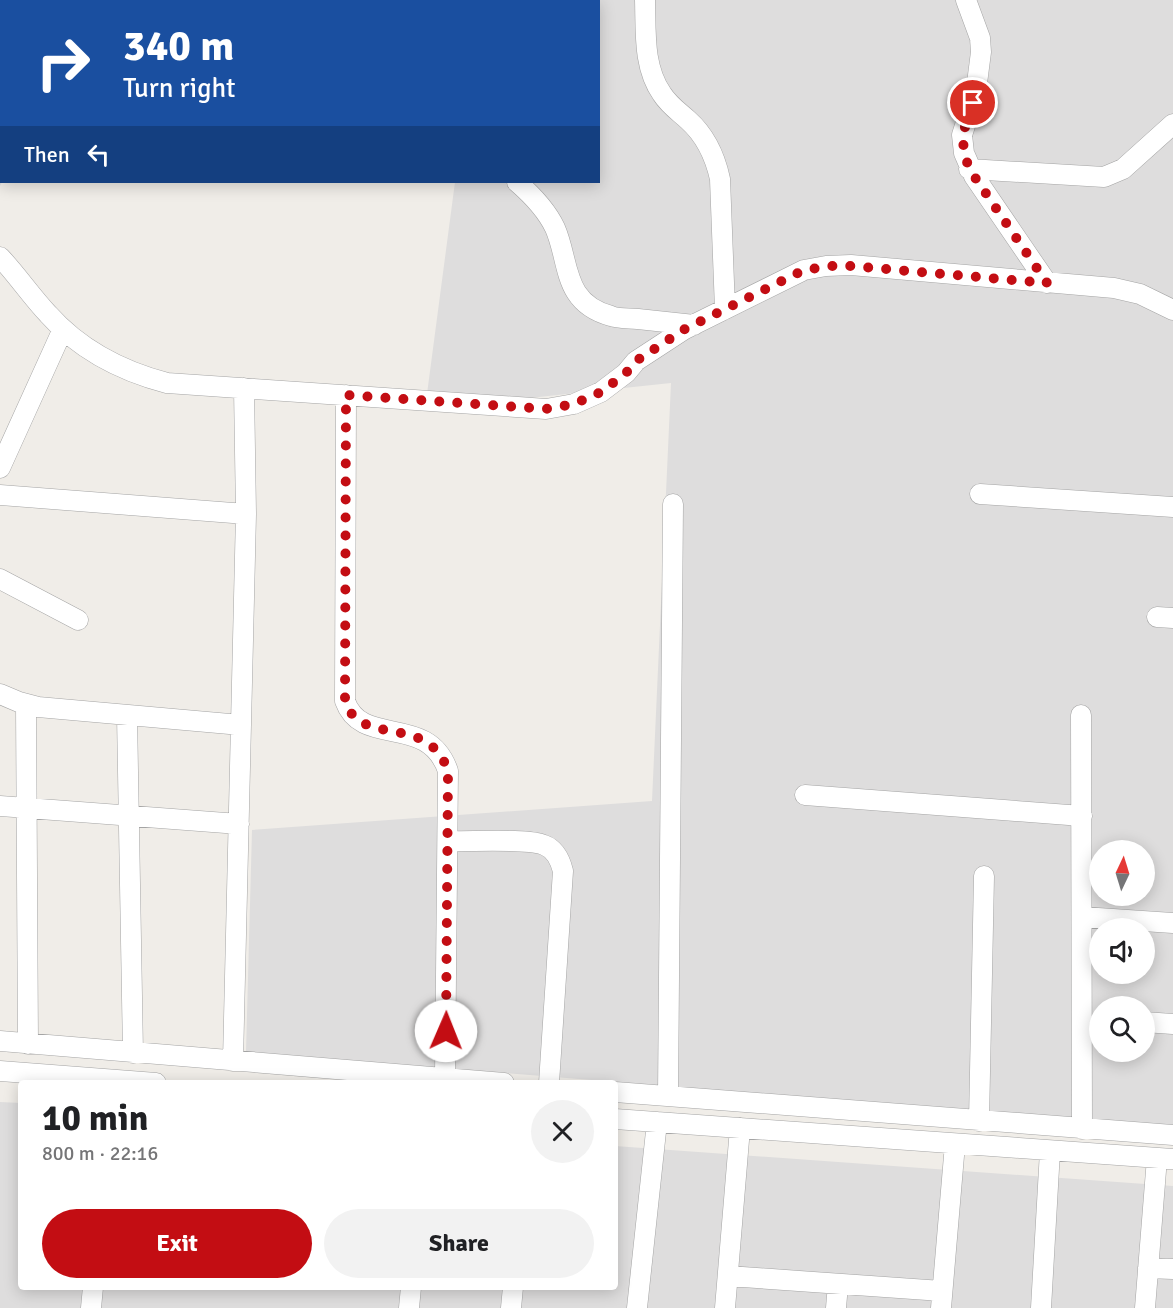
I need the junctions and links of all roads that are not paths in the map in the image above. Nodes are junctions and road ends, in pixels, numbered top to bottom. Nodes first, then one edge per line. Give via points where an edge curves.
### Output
1 (645, 0) edge
2 (966, 0) edge
3 (1173, 124) edge
4 (969, 169) junction
5 (518, 183) edge
6 (0, 257) edge
7 (1047, 283) junction
8 (725, 309) junction
9 (1173, 310) edge
10 (694, 325) junction
11 (63, 329) junction
12 (244, 388) junction
13 (346, 395) junction
14 (0, 468) edge
15 (980, 494) dead end
16 (0, 495) edge
17 (673, 504) dead end
18 (1173, 507) edge
19 (246, 514) junction
20 (0, 579) edge
21 (78, 620) dead end
22 (0, 694) edge
23 (26, 705) junction
24 (127, 715) junction
25 (1081, 715) dead end
26 (241, 725) junction
27 (805, 795) dead end
28 (0, 806) edge
29 (27, 808) junction
30 (129, 816) junction
31 (1082, 816) junction
32 (239, 824) junction
33 (448, 841) junction
34 (984, 876) dead end
35 (1083, 917) junction
36 (1173, 923) edge
37 (1089, 996) edge
38 (1155, 1022) edge
39 (1173, 1023) edge
40 (0, 1041) edge
41 (28, 1044) junction
42 (1089, 1044) edge
43 (134, 1053) junction
44 (233, 1061) junction
45 (0, 1071) edge
46 (383, 1078) edge
47 (445, 1078) junction
48 (102, 1080) edge
49 (469, 1080) edge
50 (549, 1080) edge
51 (618, 1092) edge
52 (668, 1096) junction
53 (904, 1115) junction
54 (618, 1119) edge
55 (979, 1121) junction
56 (657, 1122) junction
57 (740, 1128) junction
58 (1082, 1129) junction
59 (1173, 1135) edge
60 (903, 1140) junction
61 (955, 1144) junction
62 (1050, 1151) junction
63 (1165, 1158) edge
64 (1148, 1268) junction
65 (1173, 1269) edge
66 (728, 1276) junction
67 (838, 1284) junction
68 (93, 1290) edge
69 (411, 1290) edge
70 (513, 1290) edge
71 (941, 1299) edge
72 (91, 1308) edge
73 (409, 1308) edge
74 (511, 1308) edge
75 (637, 1308) edge
76 (725, 1308) edge
77 (836, 1308) edge
78 (1041, 1308) edge
79 (1145, 1308) edge

1 - 8 street via 648,61 655,82 668,103 702,135 718,167
2 - 4 street via 981,51 979,80 962,135
3 - 4 street via 1123,169 1104,177
4 - 7 street
5 - 10 street via 547,214 560,241 570,283 591,307 612,317
6 - 11 street
7 - 8 street via 826,266 804,270
7 - 9 street via 1127,290
8 - 10 street
10 - 13 street via 636,361 601,392 560,407
11 - 12 street via 112,364 148,378 167,383
11 - 14 street
12 - 13 street
12 - 19 street
13 - 33 street via 345,702 360,723 418,737 438,750 448,771
15 - 18 street
16 - 19 street
17 - 52 street
19 - 26 street
20 - 21 street
22 - 23 street
23 - 24 street
23 - 29 street
24 - 26 street
24 - 30 street
25 - 31 street
26 - 32 street
27 - 31 street
28 - 29 street
29 - 30 street
29 - 41 street
30 - 32 street
30 - 43 street
31 - 35 street
32 - 44 street
33 - 47 street
33 - 50 street via 536,843 550,848 559,858 563,870
34 - 55 street
35 - 36 street
35 - 37 street
38 - 39 street
40 - 41 street
41 - 43 street
42 - 58 street
43 - 44 street
44 - 46 street
45 - 48 street
46 - 47 street
47 - 49 street
51 - 52 street
52 - 53 street
53 - 55 street
53 - 60 street
54 - 56 street
55 - 58 street
56 - 57 street
56 - 75 street
57 - 60 street
57 - 66 street
58 - 59 street
60 - 61 street
61 - 62 street
61 - 71 street
62 - 63 street
62 - 78 street
63 - 64 street
64 - 65 street
64 - 79 street
66 - 67 street
66 - 76 street
67 - 71 street
67 - 77 street
68 - 72 street
69 - 73 street
70 - 74 street

